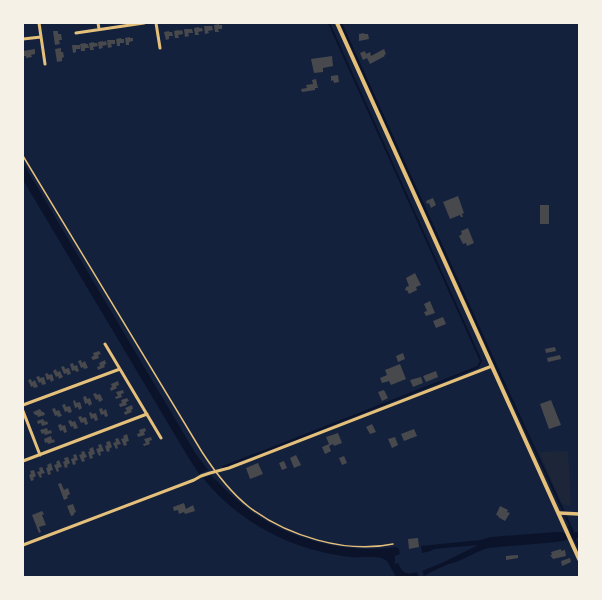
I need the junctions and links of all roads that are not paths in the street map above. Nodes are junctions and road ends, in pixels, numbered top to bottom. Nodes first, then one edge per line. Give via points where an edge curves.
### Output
1 (39, 23) edge
2 (98, 23) edge
3 (144, 23) edge
4 (156, 23) edge
5 (337, 23) edge
6 (99, 29) junction
7 (76, 33) dead end
8 (41, 37) junction
9 (23, 39) edge
10 (160, 48) dead end
11 (45, 64) dead end
12 (23, 156) edge
13 (105, 344) dead end
14 (492, 366) junction
15 (120, 369) junction
16 (23, 405) edge
17 (23, 411) edge
18 (147, 414) junction
19 (161, 438) dead end
20 (40, 455) junction
21 (23, 461) edge
22 (215, 471) junction
23 (559, 513) junction
24 (579, 514) edge
25 (393, 544) dead end
26 (23, 545) edge
27 (579, 559) edge

1 - 8 street
2 - 6 street
3 - 6 street
4 - 10 street
5 - 14 main road
6 - 7 street
8 - 9 street
8 - 11 street
12 - 22 lane
13 - 15 street
14 - 22 street via 229,468
14 - 23 main road
15 - 16 street
15 - 18 street
17 - 20 street
18 - 19 street
18 - 20 street
20 - 21 street
22 - 25 lane via 249,507 280,526 301,535 357,547
22 - 26 street
23 - 24 street
23 - 27 main road

